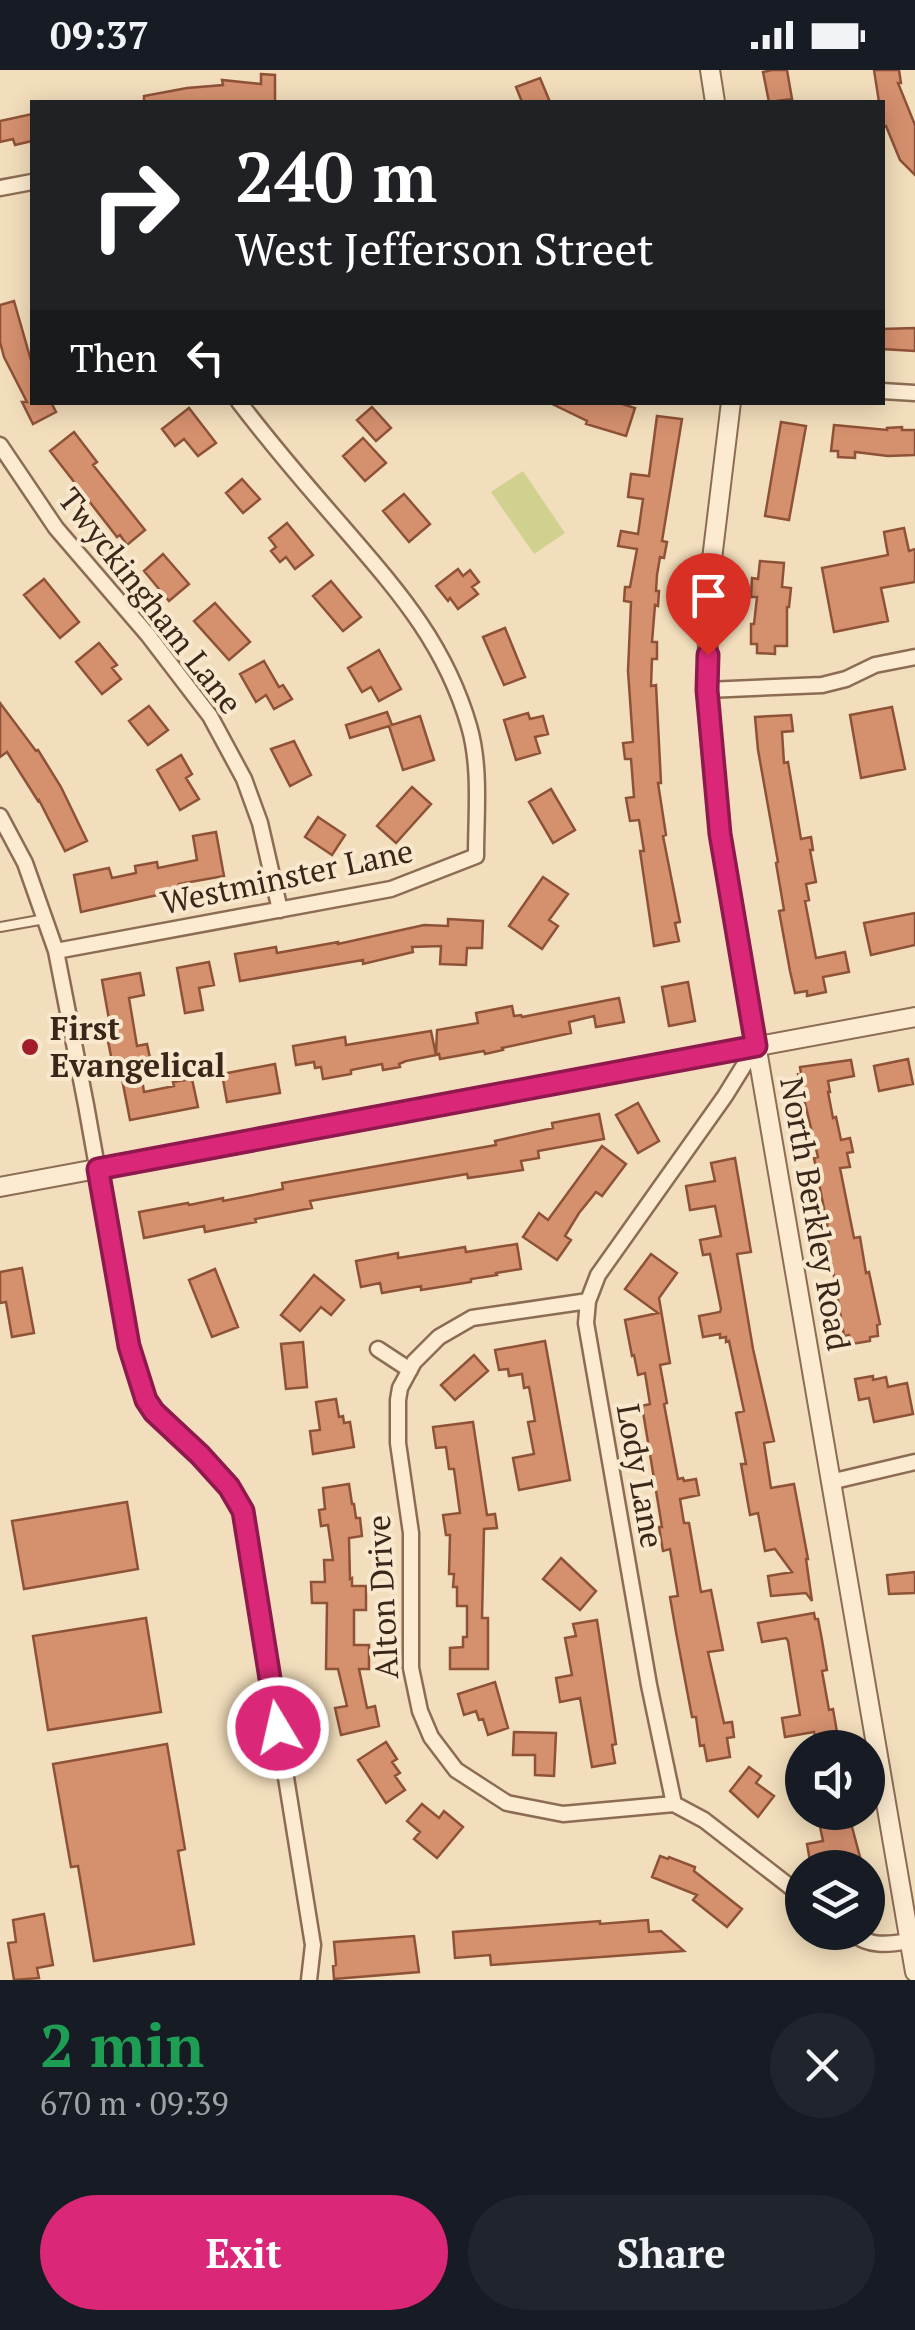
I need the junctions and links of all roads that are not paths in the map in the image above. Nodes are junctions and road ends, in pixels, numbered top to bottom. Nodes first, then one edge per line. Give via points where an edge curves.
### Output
1 (710, 70) edge
2 (715, 100) edge
3 (30, 182) edge
4 (0, 188) edge
5 (885, 391) edge
6 (915, 394) edge
7 (240, 405) edge
8 (731, 405) edge
9 (0, 445) edge
10 (915, 657) edge
11 (707, 690) junction
12 (0, 816) edge
13 (280, 910) junction
14 (44, 919) junction
15 (0, 927) edge
16 (56, 952) junction
17 (915, 1017) edge
18 (756, 1046) junction
19 (98, 1169) junction
20 (0, 1187) edge
21 (588, 1301) junction
22 (378, 1349) dead end
23 (410, 1370) junction
24 (915, 1462) edge
25 (830, 1482) junction
26 (674, 1804) junction
27 (785, 1883) edge
28 (910, 1941) junction
29 (885, 1945) edge
30 (915, 1972) edge
31 (310, 1980) edge

1 - 2 street
3 - 4 street
5 - 6 street
7 - 13 street, Westminster Lane via 431,637 474,749 476,856 391,889
8 - 11 street, North Berkley Road via 710,584
9 - 13 street, Twyckingham Lane via 56,528 210,716 244,778
10 - 11 street via 822,685
11 - 18 street, North Berkley Road via 720,834
12 - 14 street
13 - 16 street, Westminster Lane
14 - 15 lane
14 - 16 street
16 - 19 street
17 - 18 street
18 - 19 street
18 - 21 street via 598,1274
18 - 25 street, North Berkley Road
19 - 20 street
19 - 31 street via 129,1346 146,1400 229,1487 243,1511 313,1945
21 - 23 street, Alton Drive via 472,1318 439,1337
21 - 26 street, Lody Lane via 586,1323
22 - 23 street
23 - 26 street, Alton Drive via 400,1388 398,1443 411,1533 411,1668 431,1737 456,1770 508,1803 563,1814
24 - 25 street
25 - 28 street, North Berkley Road
26 - 27 street
28 - 29 street
28 - 30 street, North Berkley Road

